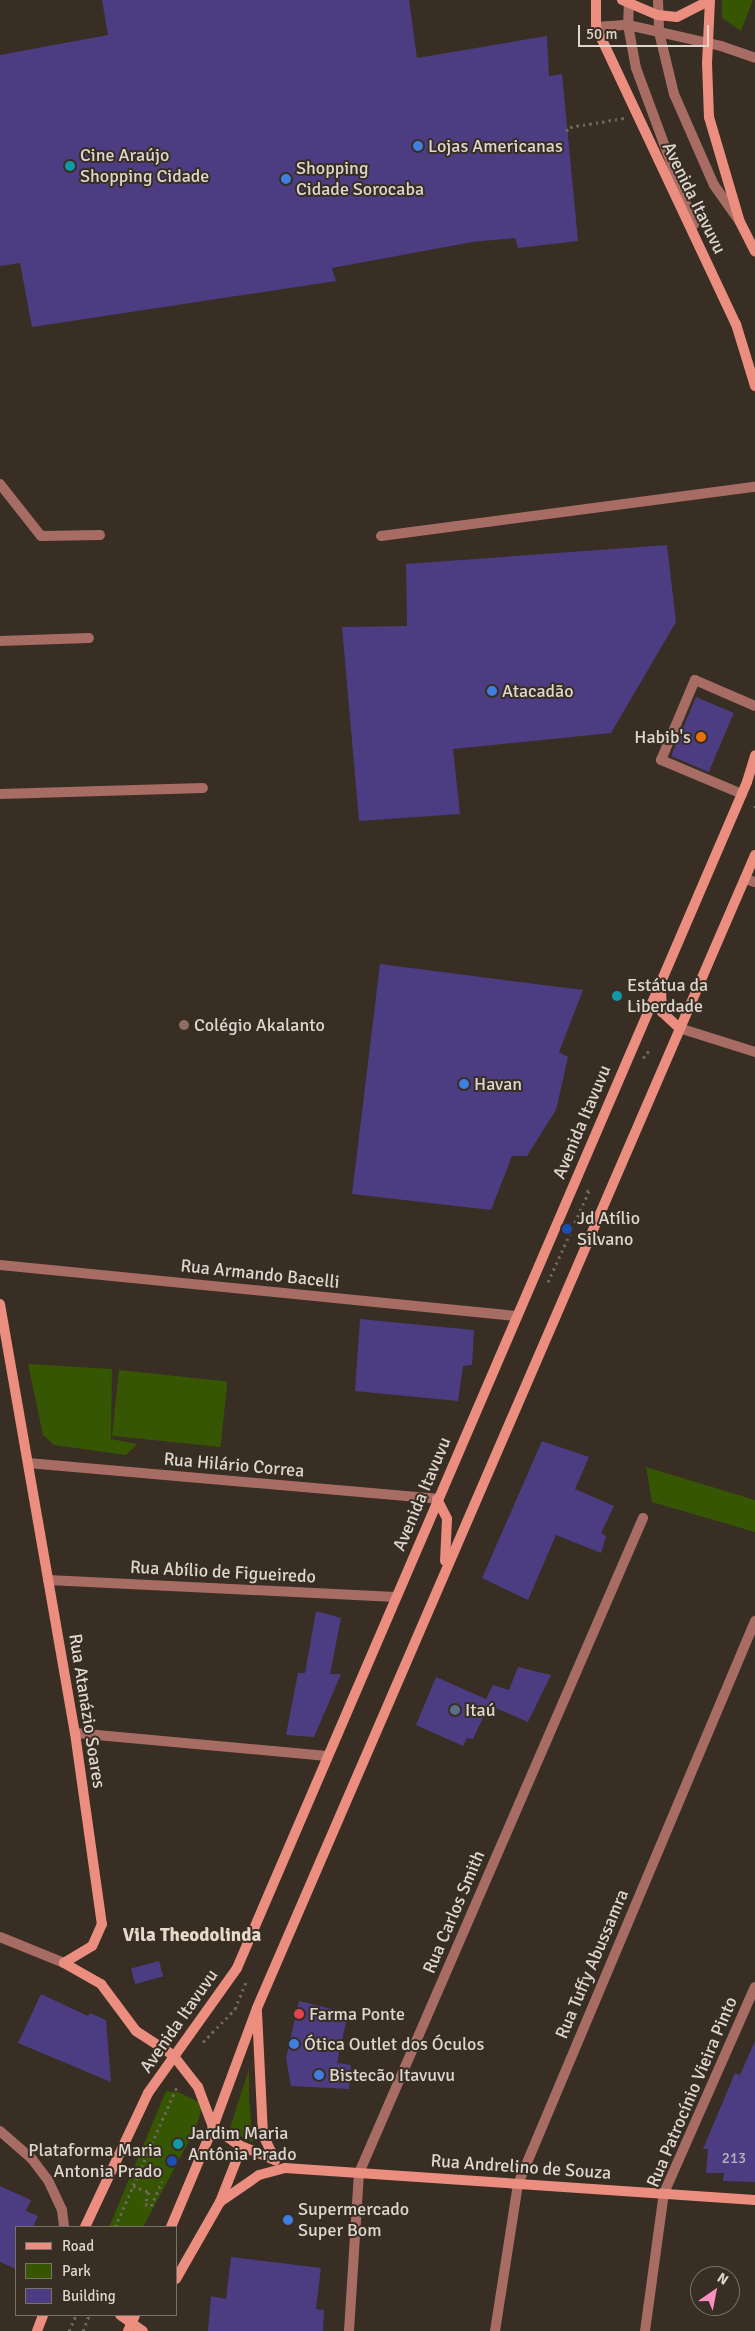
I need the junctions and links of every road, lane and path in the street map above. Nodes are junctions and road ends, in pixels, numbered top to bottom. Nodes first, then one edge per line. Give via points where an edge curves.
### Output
1 (596, 0) edge
2 (658, 0) edge
3 (710, 0) edge
4 (627, 1) edge
5 (658, 15) junction
6 (628, 25) junction
7 (596, 27) junction
8 (659, 32) junction
9 (708, 43) junction
10 (755, 58) edge
11 (639, 115) junction
12 (566, 131) dead end
13 (740, 222) junction
14 (755, 250) edge
15 (710, 268) junction
16 (755, 386) edge
17 (0, 484) edge
18 (755, 487) edge
19 (100, 535) dead end
20 (381, 536) dead end
21 (89, 638) dead end
22 (0, 641) edge
23 (755, 706) edge
24 (755, 755) edge
25 (203, 788) dead end
26 (755, 789) edge
27 (0, 794) edge
28 (742, 794) junction
29 (755, 805) edge
30 (755, 809) edge
31 (755, 855) edge
32 (745, 879) junction
33 (755, 882) edge
34 (661, 981) junction
35 (680, 1028) junction
36 (634, 1042) junction
37 (755, 1052) edge
38 (667, 1056) junction
39 (0, 1265) edge
40 (0, 1304) edge
41 (516, 1316) junction
42 (28, 1463) junction
43 (437, 1499) junction
44 (643, 1518) dead end
45 (445, 1567) junction
46 (48, 1580) junction
47 (396, 1597) junction
48 (755, 1621) edge
49 (75, 1733) junction
50 (328, 1756) junction
51 (0, 1937) edge
52 (64, 1963) junction
53 (755, 1987) edge
54 (257, 2008) junction
55 (173, 2054) junction
56 (214, 2127) junction
57 (0, 2131) edge
58 (239, 2145) junction
59 (275, 2160) junction
60 (285, 2168) junction
61 (358, 2173) junction
62 (162, 2181) dead end
63 (518, 2184) junction
64 (132, 2186) dead end
65 (664, 2192) junction
66 (755, 2200) edge
67 (220, 2202) junction
68 (64, 2226) edge
69 (86, 2226) edge
70 (171, 2226) edge
71 (178, 2276) edge
72 (44, 2316) edge
73 (76, 2316) edge
74 (89, 2316) edge
75 (122, 2316) edge
76 (132, 2323) edge
77 (37, 2331) edge
78 (69, 2331) edge
79 (83, 2331) edge
80 (143, 2331) edge
81 (349, 2331) edge
82 (495, 2331) edge
83 (645, 2331) edge

1 - 7 main road, Avenida Itavuvu
2 - 5 street
3 - 5 main road via 677,17
3 - 9 main road, Avenida Itavuvu
4 - 5 main road
4 - 6 street
5 - 8 street
6 - 7 street
6 - 8 street
6 - 15 street via 645,96
7 - 11 main road, Avenida Itavuvu
8 - 9 street
8 - 13 street via 674,94 692,139 714,185
9 - 10 street
9 - 13 main road, Avenida Itavuvu via 709,117
11 - 12 path
11 - 15 main road, Avenida Itavuvu
13 - 14 main road, Avenida Itavuvu
15 - 16 main road, Avenida Itavuvu via 736,324
17 - 19 street via 41,536
18 - 20 street
21 - 22 street
23 - 28 street via 695,680 661,760
24 - 28 main road, Avenida Itavuvu
25 - 27 street
26 - 28 main road
28 - 34 main road, Avenida Itavuvu
29 - 30 path
31 - 32 main road
32 - 33 street
32 - 35 main road
34 - 35 main road via 662,1012
34 - 36 main road, Avenida Itavuvu
35 - 37 street
35 - 38 main road
36 - 38 path
36 - 41 main road, Avenida Itavuvu
38 - 45 main road
39 - 41 street, Rua Armando Bacelli
40 - 42 main road, Rua Atanázio Soares
41 - 43 main road, Avenida Itavuvu
42 - 43 street, Rua Hilário Correa
42 - 46 main road, Rua Atanázio Soares
43 - 45 main road via 447,1519
43 - 47 main road, Avenida Itavuvu
44 - 61 street, Rua Carlos Smith
45 - 54 main road
46 - 47 street, Rua Abílio de Figueiredo
46 - 49 main road, Rua Atanázio Soares
47 - 50 main road, Avenida Itavuvu
48 - 63 street, Rua Tuffy Abussamra
49 - 50 street
49 - 52 main road, Rua Atanázio Soares via 102,1924 92,1946
50 - 55 main road, Avenida Itavuvu via 236,1968
51 - 52 street
52 - 55 main road via 101,1984 136,2032
53 - 65 street, Rua Patrocínio Vieira Pinto
54 - 56 main road
54 - 59 main road via 263,2135
55 - 56 main road via 198,2087
55 - 69 main road, Avenida Itavuvu via 148,2093
56 - 58 main road
56 - 70 main road
57 - 68 street via 32,2159 48,2180 62,2210
58 - 59 main road
58 - 67 main road via 240,2151
59 - 60 main road
60 - 61 main road, Rua Andrelino de Souza
60 - 67 main road, Rua Andrelino de Souza via 258,2175
61 - 63 main road, Rua Andrelino de Souza
61 - 81 street, Rua Carlos Smith
62 - 64 path via 151,2206 145,2204 149,2192
63 - 65 main road, Rua Andrelino de Souza
63 - 82 street, Rua Tuffy Abussamra
65 - 66 main road, Rua Andrelino de Souza
65 - 83 street, Rua Patrocínio Vieira Pinto
67 - 71 main road
72 - 77 main road
73 - 78 path
74 - 79 path
75 - 76 main road
76 - 80 main road

